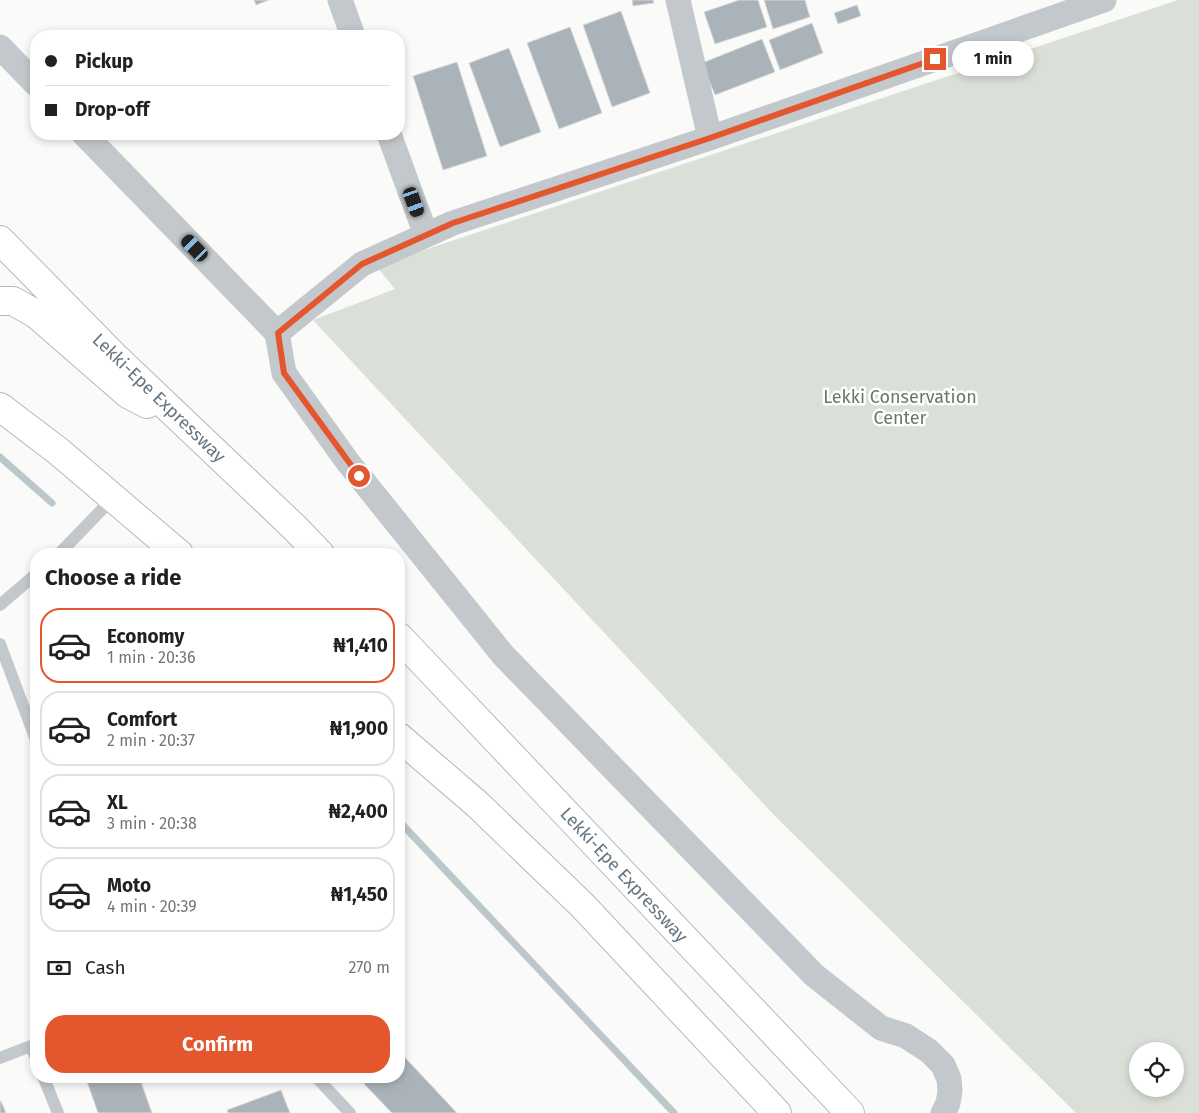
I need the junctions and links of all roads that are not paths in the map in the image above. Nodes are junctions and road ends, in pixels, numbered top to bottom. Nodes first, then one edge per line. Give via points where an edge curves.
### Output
1 (340, 0) edge
2 (678, 0) edge
3 (1104, 0) edge
4 (351, 30) edge
5 (0, 47) edge
6 (30, 78) edge
7 (710, 138) junction
8 (90, 140) edge
9 (391, 140) edge
10 (426, 235) junction
11 (0, 240) edge
12 (0, 301) edge
13 (278, 333) junction
14 (0, 386) edge
15 (0, 407) edge
16 (173, 410) junction
17 (58, 451) junction
18 (113, 498) junction
19 (65, 548) edge
20 (172, 548) edge
21 (314, 548) edge
22 (30, 579) edge
23 (0, 605) edge
24 (405, 643) edge
25 (0, 644) edge
26 (30, 724) edge
27 (405, 741) edge
28 (30, 1047) edge
29 (0, 1058) edge
30 (46, 1083) edge
31 (322, 1083) edge
32 (943, 1109) edge
33 (58, 1113) edge
34 (350, 1113) edge
35 (778, 1113) edge
36 (850, 1113) edge

1 - 4 street
2 - 7 street
3 - 7 street
5 - 6 street
7 - 10 street via 453,223
8 - 13 street
9 - 10 street
10 - 13 street via 362,264
11 - 16 highway, Lekki-Epe Expressway via 116,358
12 - 16 highway via 13,301 36,314 128,394 150,405
13 - 32 street via 284,373 347,461 503,655 814,976 881,1028 906,1036 943,1065 949,1079
14 - 17 highway
15 - 17 highway
16 - 21 highway, Lekki-Epe Expressway
17 - 18 highway
18 - 19 lane
18 - 20 highway
22 - 23 lane
24 - 36 highway, Lekki-Epe Expressway
25 - 26 lane
27 - 35 highway via 478,804 582,905
28 - 29 lane
30 - 33 lane
31 - 34 lane

